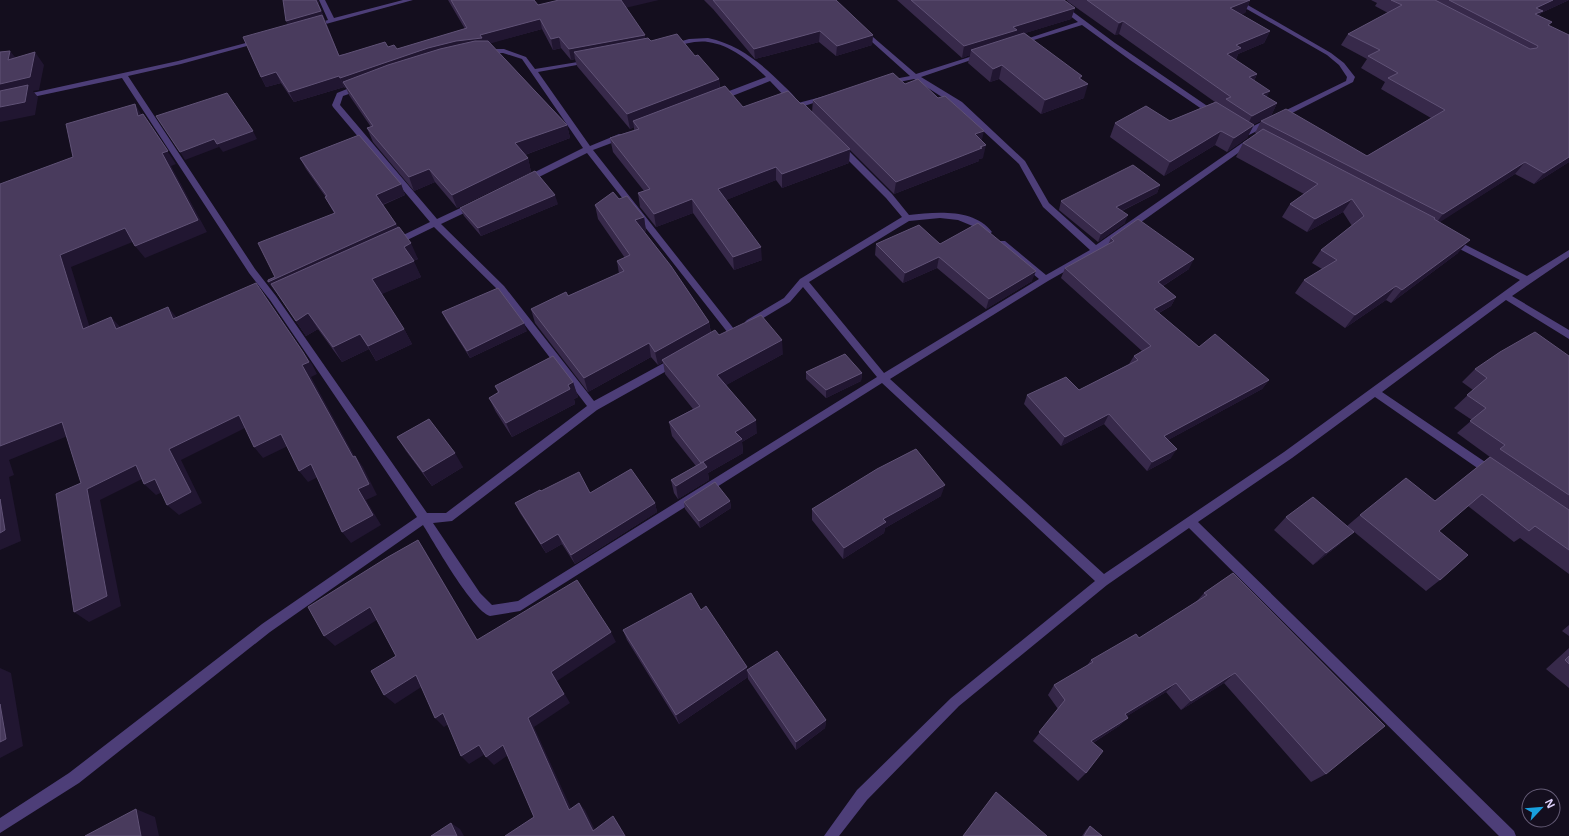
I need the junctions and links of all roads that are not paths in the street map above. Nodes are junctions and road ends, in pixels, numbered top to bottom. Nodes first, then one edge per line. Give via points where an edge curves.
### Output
1 (322, 0) edge
2 (410, 0) edge
3 (1053, 0) edge
4 (1234, 0) edge
5 (331, 20) junction
6 (1082, 23) junction
7 (308, 27) edge
8 (860, 29) edge
9 (263, 40) edge
10 (1014, 45) edge
11 (666, 46) edge
12 (479, 51) edge
13 (991, 52) edge
14 (596, 59) edge
15 (533, 71) junction
16 (124, 75) junction
17 (915, 77) junction
18 (771, 78) junction
19 (371, 83) edge
20 (879, 86) edge
21 (834, 96) edge
22 (712, 101) edge
23 (0, 102) edge
24 (1220, 117) edge
25 (632, 132) edge
26 (835, 142) edge
27 (588, 149) junction
28 (519, 183) edge
29 (484, 200) edge
30 (907, 218) junction
31 (436, 224) junction
32 (1443, 237) edge
33 (386, 246) edge
34 (1096, 250) junction
35 (1569, 253) edge
36 (1045, 279) junction
37 (1527, 280) junction
38 (803, 281) junction
39 (1506, 296) junction
40 (1569, 335) edge
41 (683, 358) edge
42 (883, 378) junction
43 (1375, 392) junction
44 (593, 408) junction
45 (1498, 477) edge
46 (424, 518) junction
47 (1190, 522) junction
48 (1103, 581) junction
49 (0, 826) edge
50 (831, 836) edge
51 (1509, 836) edge

1 - 5 street
2 - 5 street
3 - 6 street
4 - 34 street via 1329,54 1342,64 1350,77 1349,82 1243,131 1259,140
5 - 7 street
6 - 10 street
6 - 24 street
8 - 17 street
9 - 16 street
11 - 18 street via 707,40 733,47
12 - 15 street via 504,51 516,54 524,58
13 - 17 street
14 - 15 street
15 - 27 street
16 - 23 street
16 - 46 street via 252,271 277,296
17 - 20 street
17 - 34 street via 959,104 1022,163 1046,205
18 - 21 street via 800,108
18 - 22 street
19 - 31 street via 340,95 336,106
25 - 27 street
26 - 30 street via 889,196
27 - 28 street
27 - 38 street via 728,333 787,300
29 - 31 street
30 - 36 street via 939,215 963,217 974,221
30 - 38 street
31 - 33 street
31 - 44 street via 501,288
32 - 37 street
34 - 36 street
35 - 37 street
36 - 42 street
37 - 39 street
38 - 42 street
39 - 40 street
39 - 43 street
41 - 44 street
42 - 46 street via 520,606 490,611 476,597
42 - 48 street
43 - 45 street
43 - 47 street
44 - 46 street via 448,518
46 - 49 street via 266,628 74,778
47 - 48 street
47 - 51 street
48 - 50 street via 955,702 862,795

